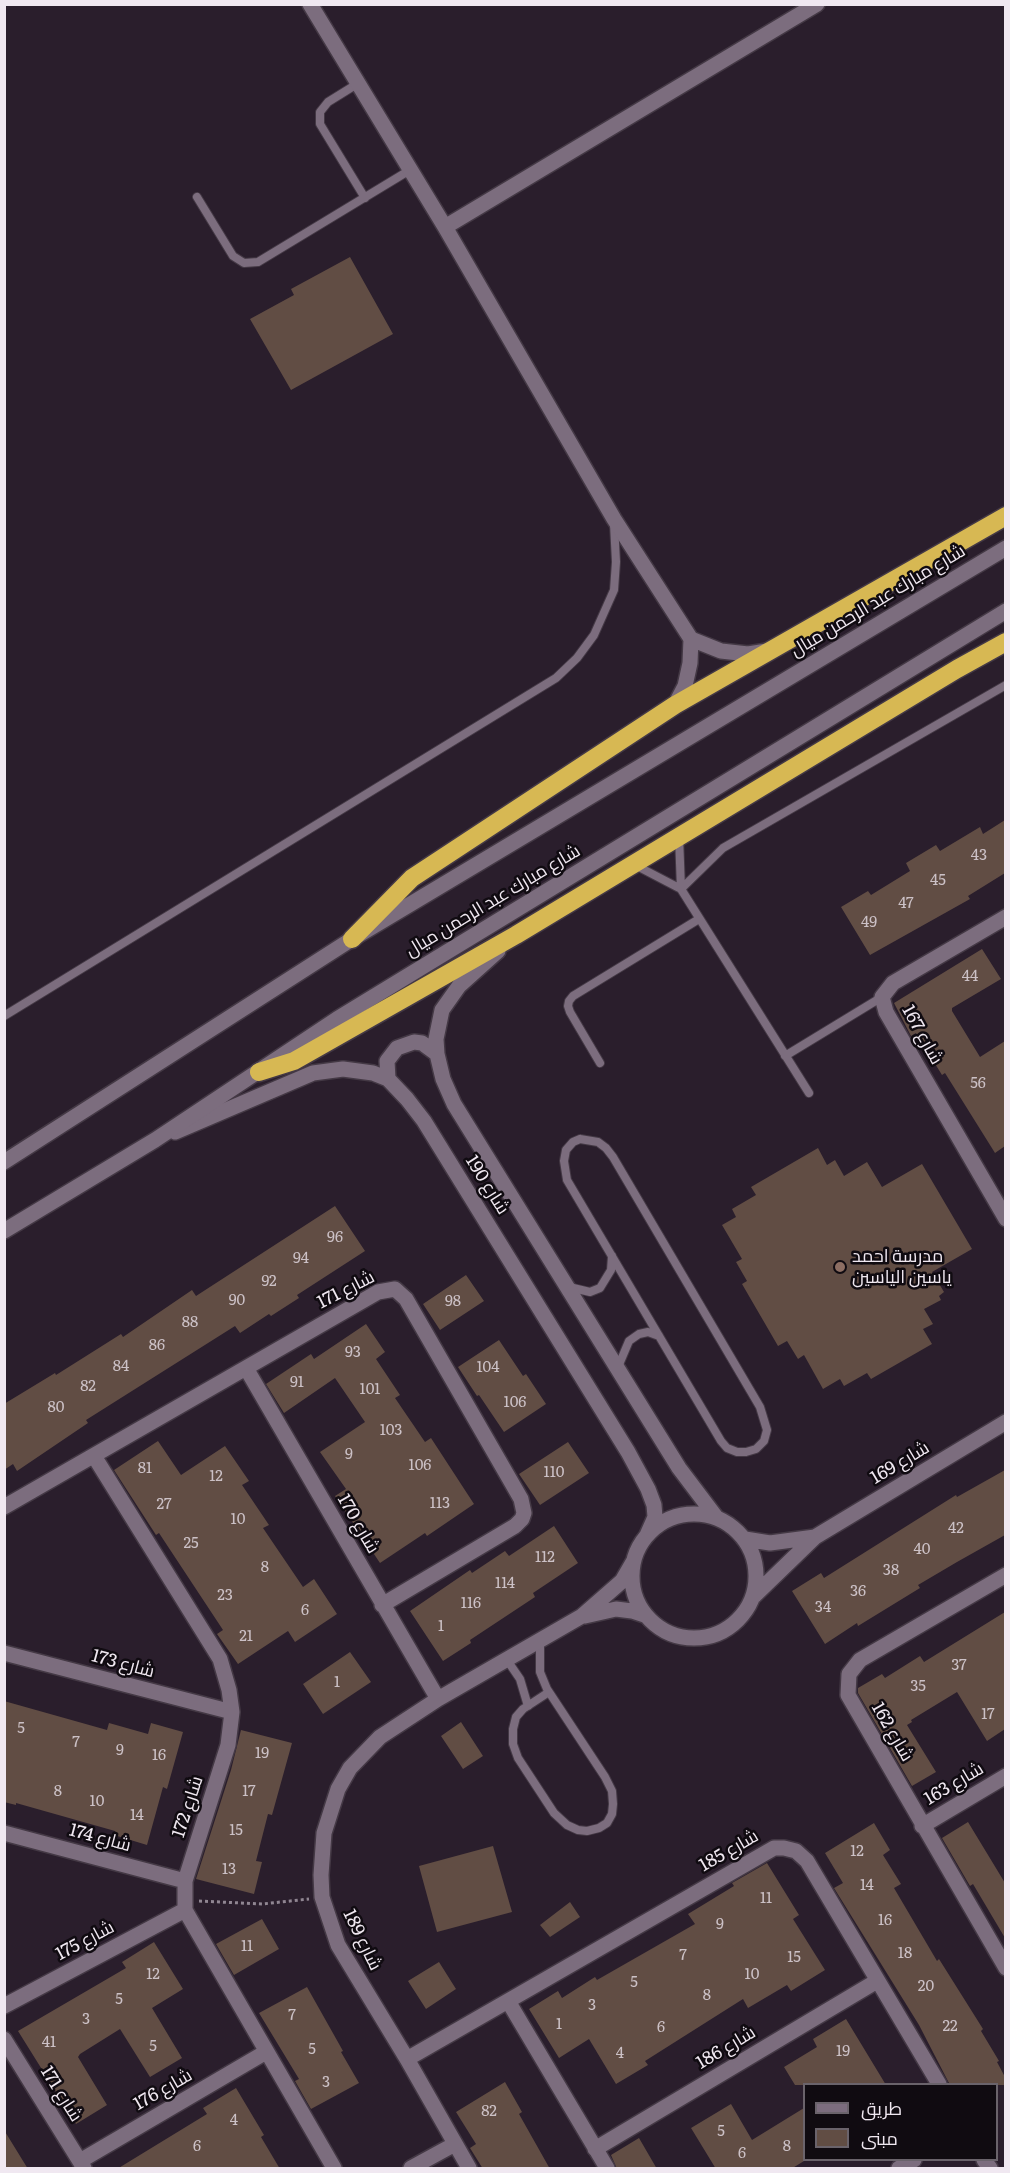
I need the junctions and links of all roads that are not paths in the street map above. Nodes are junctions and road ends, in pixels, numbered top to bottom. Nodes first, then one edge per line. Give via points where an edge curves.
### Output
1 (310, 4) edge
2 (817, 4) edge
3 (357, 84) junction
4 (410, 170) junction
5 (197, 197) dead end
6 (364, 198) junction
7 (445, 227) junction
8 (1005, 516) edge
9 (614, 519) junction
10 (1005, 548) edge
11 (1005, 611) edge
12 (691, 639) junction
13 (1005, 642) edge
14 (773, 651) junction
15 (1005, 685) edge
16 (675, 705) junction
17 (679, 836) junction
18 (633, 864) junction
19 (681, 889) junction
20 (1005, 917) edge
21 (699, 919) junction
22 (516, 935) junction
23 (352, 939) junction
24 (882, 997) junction
25 (4, 1016) edge
26 (437, 1054) junction
27 (785, 1056) junction
28 (600, 1063) dead end
29 (259, 1072) junction
30 (388, 1079) junction
31 (809, 1093) dead end
32 (155, 1140) junction
33 (4, 1162) edge
34 (1005, 1219) edge
35 (4, 1231) edge
36 (612, 1256) junction
37 (568, 1287) junction
38 (659, 1336) junction
39 (246, 1368) junction
40 (618, 1368) junction
41 (1005, 1422) edge
42 (94, 1456) junction
43 (4, 1507) edge
44 (716, 1517) junction
45 (647, 1535) junction
46 (815, 1537) junction
47 (746, 1539) junction
48 (633, 1562) junction
49 (1005, 1575) edge
50 (754, 1596) junction
51 (382, 1605) junction
52 (582, 1616) junction
53 (647, 1616) junction
54 (540, 1641) junction
55 (4, 1653) edge
56 (507, 1660) junction
57 (549, 1692) junction
58 (438, 1699) junction
59 (528, 1706) junction
60 (232, 1712) junction
61 (1005, 1776) edge
62 (922, 1826) junction
63 (4, 1833) edge
64 (185, 1881) junction
65 (185, 1905) junction
66 (1005, 1968) edge
67 (877, 1981) junction
68 (508, 2001) junction
69 (4, 2006) edge
70 (4, 2039) edge
71 (266, 2052) junction
72 (407, 2059) junction
73 (938, 2083) edge
74 (455, 2144) junction
75 (596, 2149) junction
76 (912, 2161) edge
77 (82, 2165) edge
78 (334, 2169) edge
79 (411, 2169) edge
80 (469, 2169) edge
81 (607, 2169) edge
82 (899, 2169) edge

1 - 3 street
2 - 7 street
3 - 4 street
3 - 6 lane via 328,102 320,112 320,124
4 - 6 lane
4 - 7 street
5 - 6 lane via 233,256 244,263 258,262
7 - 9 street
8 - 14 highway
9 - 12 street
9 - 25 lane via 614,590 594,635 556,678
10 - 23 street, شارع مبارك عبد الرحمن ميال
11 - 29 street, شارع مبارك عبد الرحمن ميال via 337,1019
12 - 14 street via 720,651
12 - 16 street via 685,686
13 - 17 highway
14 - 16 highway
15 - 19 lane via 723,848
16 - 23 highway via 412,878
17 - 18 highway
17 - 19 lane
18 - 19 lane
18 - 22 highway
19 - 21 lane
20 - 24 street, شارع 167 via 892,983
21 - 27 lane
21 - 28 lane via 569,1001 570,1012
22 - 26 street, شارع 190 via 449,998 438,1024
22 - 29 highway via 294,1061
23 - 33 street, شارع مبارك عبد الرحمن ميال
24 - 27 lane
24 - 34 street, شارع 167 via 886,1012
26 - 30 street via 422,1044 397,1048 387,1062
26 - 37 street, شارع 190 via 454,1104
27 - 31 lane
29 - 32 street, شارع مبارك عبد الرحمن ميال
30 - 32 street via 343,1069 313,1073
30 - 45 street, شارع 190 via 424,1121 628,1452 654,1504 655,1517
32 - 35 street, شارع مبارك عبد الرحمن ميال
36 - 37 lane via 611,1270 600,1288 590,1292
36 - 38 lane
36 - 38 lane via 564,1170 566,1150 580,1139 598,1142 613,1157 760,1407 768,1430 756,1449 737,1452 721,1442
37 - 40 street, شارع 190
38 - 40 lane via 648,1332 629,1341
39 - 42 street, شارع 171
39 - 51 street, شارع 170
39 - 51 street, شارع 171 via 378,1292 395,1289 406,1299 515,1489 524,1513 515,1526
40 - 44 street, شارع 190 via 679,1468
41 - 46 street, شارع 169
42 - 43 street, شارع 171
42 - 60 street, شارع 172 via 220,1659
44 - 45 street via 698,1513 679,1515
44 - 47 street
45 - 48 street
46 - 47 street, شارع 169 via 770,1544
46 - 50 street, شارع 169
47 - 50 street via 756,1567
48 - 52 street, شارع 189 via 622,1581
48 - 53 street via 632,1581
49 - 62 street, شارع 162 via 860,1660 849,1674 848,1695
50 - 53 street via 732,1626 697,1639 661,1629
51 - 58 street, شارع 170
52 - 53 street, شارع 189 via 616,1609
52 - 54 street, شارع 189
54 - 56 street, شارع 189
54 - 57 lane via 540,1672
55 - 60 street, شارع 173
56 - 58 street, شارع 189
56 - 59 lane via 520,1679
57 - 59 lane
57 - 59 lane via 612,1791 614,1804 607,1823 587,1831 578,1830 554,1813 513,1744 516,1717
58 - 72 street, شارع 189 via 380,1737 350,1768 338,1789 324,1833 322,1897 338,1945
60 - 64 street, شارع 172 via 228,1744
61 - 62 street, شارع 163
62 - 66 street, شارع 162
63 - 64 street, شارع 174
64 - 65 street, شارع 172
65 - 69 street, شارع 175
65 - 71 street, شارع 172
67 - 68 street, شارع 185 via 807,1861 796,1851 774,1848
67 - 73 street, شارع 185
67 - 75 street, شارع 186
68 - 72 street, شارع 185
68 - 75 street
70 - 77 street, شارع 171
71 - 77 street, شارع 176
71 - 78 street, شارع 172
72 - 74 street, شارع 189
74 - 79 street
74 - 80 street, شارع 189
75 - 81 street
76 - 82 street

